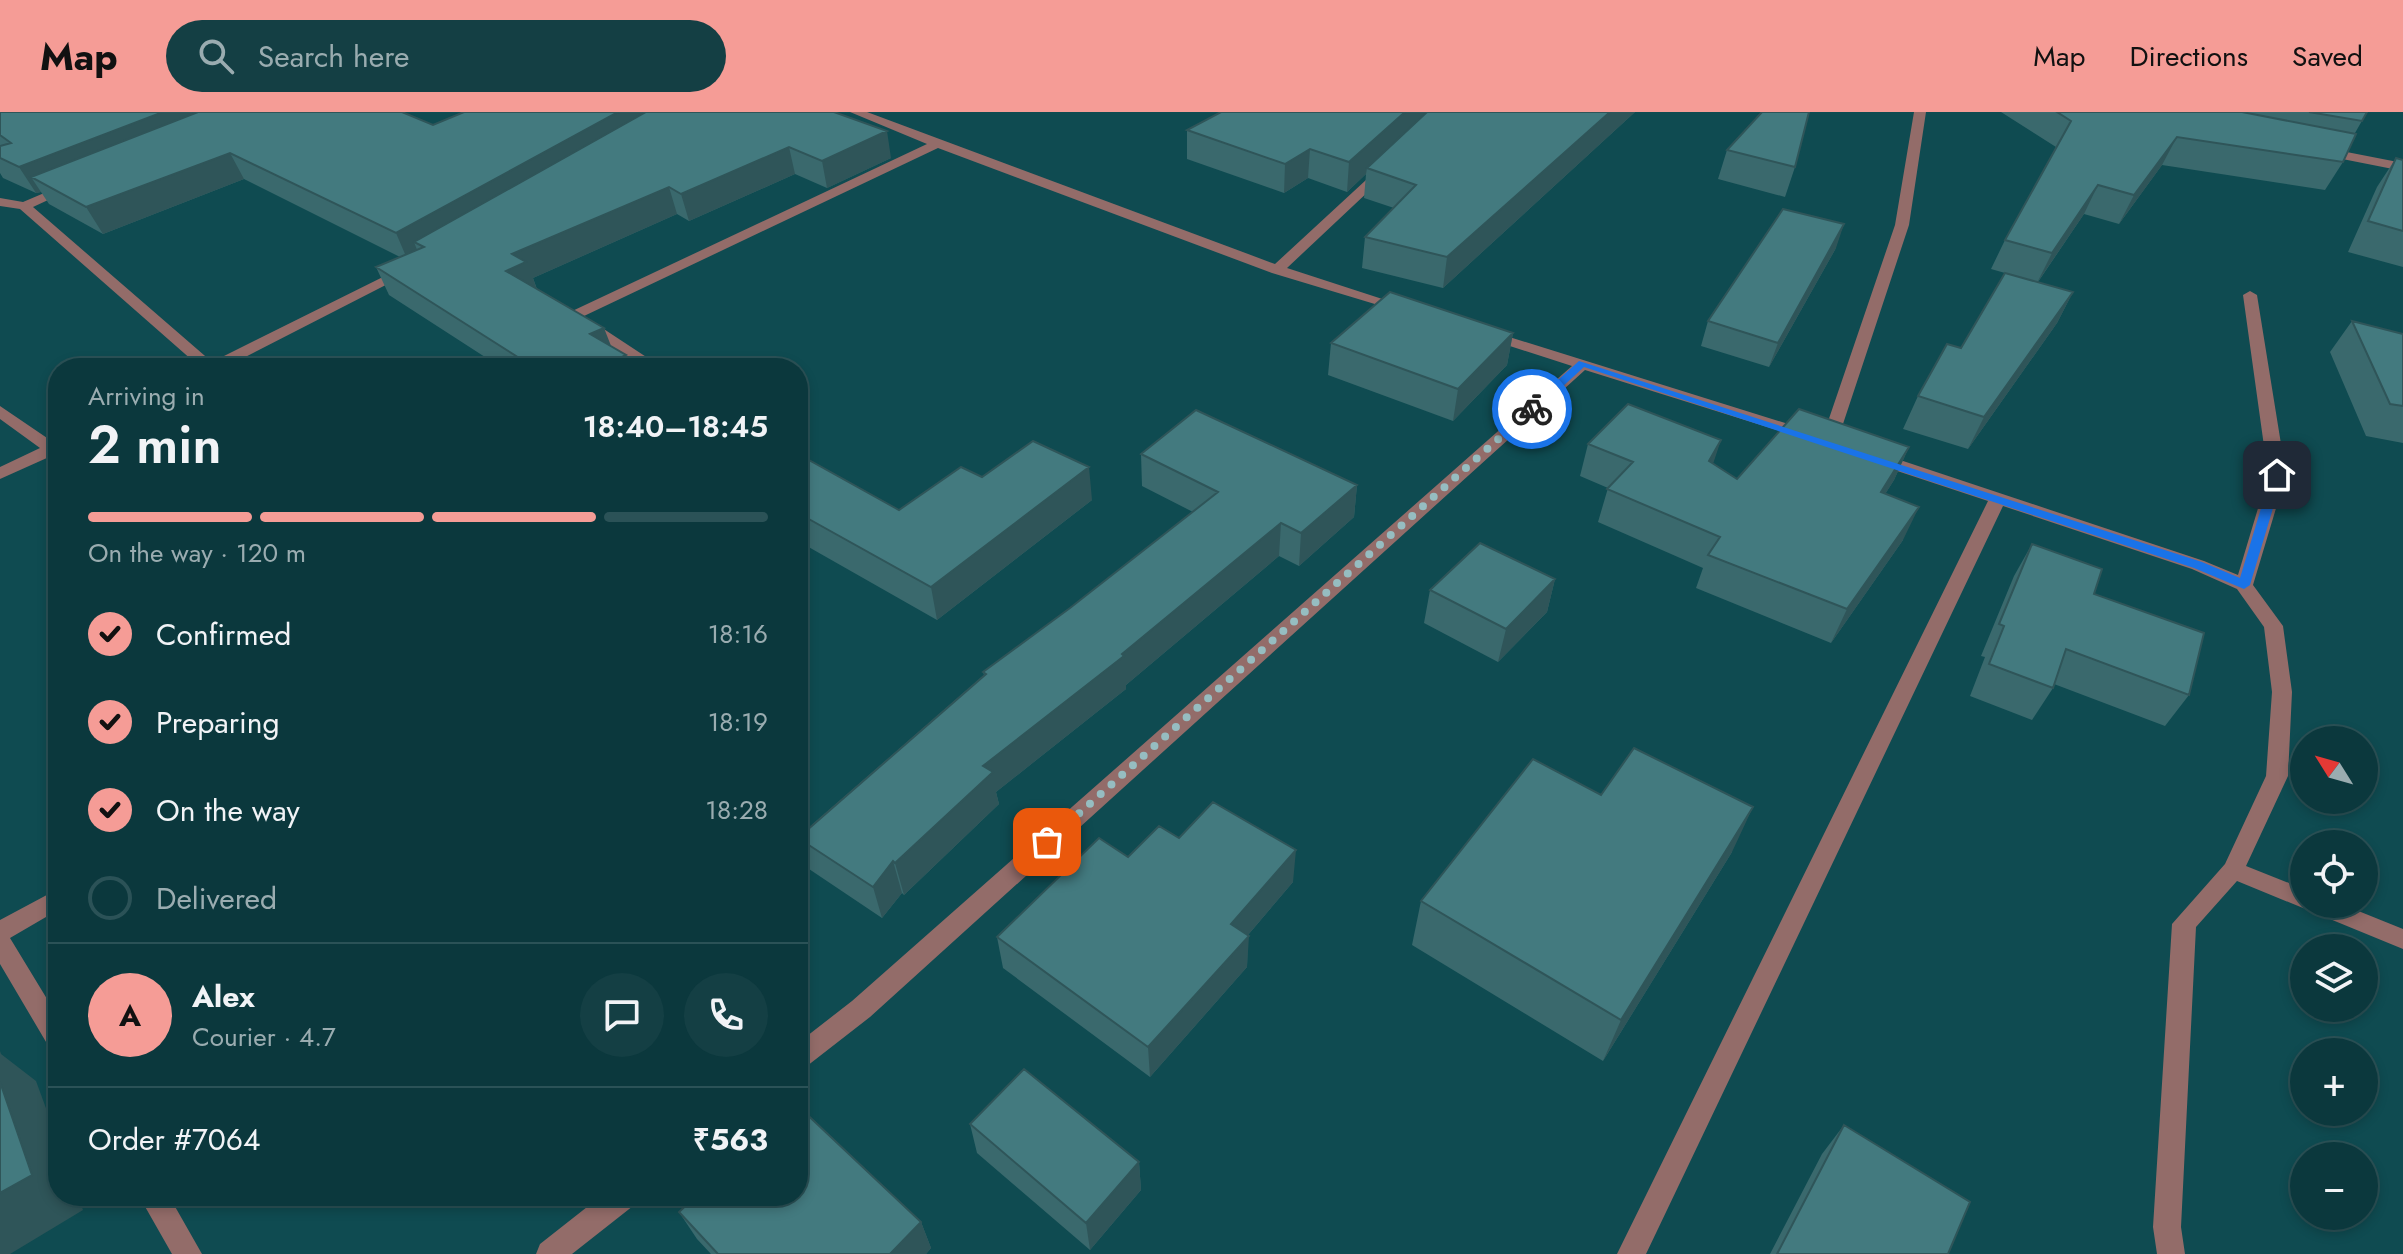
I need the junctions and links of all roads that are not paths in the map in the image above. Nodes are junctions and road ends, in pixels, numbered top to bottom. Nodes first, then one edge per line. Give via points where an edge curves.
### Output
1 (856, 112) edge
2 (1920, 112) edge
3 (937, 144) junction
4 (2300, 147) edge
5 (1401, 155) edge
6 (2403, 167) edge
7 (83, 182) edge
8 (0, 202) edge
9 (24, 206) junction
10 (426, 261) edge
11 (1277, 270) junction
12 (2250, 295) dead end
13 (1415, 312) edge
14 (1476, 331) edge
15 (199, 358) edge
16 (231, 358) edge
17 (639, 358) edge
18 (1583, 364) junction
19 (0, 411) edge
20 (48, 442) edge
21 (1843, 447) junction
22 (48, 450) edge
23 (0, 474) edge
24 (1998, 499) junction
25 (2244, 585) junction
26 (2233, 870) junction
27 (2290, 893) edge
28 (48, 905) edge
29 (2351, 918) edge
30 (0, 932) edge
31 (2403, 939) edge
32 (0, 943) edge
33 (48, 1022) edge
34 (808, 1050) edge
35 (159, 1206) edge
36 (610, 1206) edge
37 (188, 1254) edge
38 (550, 1254) edge
39 (1631, 1254) edge
40 (2171, 1254) edge

1 - 3 street
2 - 21 street via 1902,225
3 - 11 street
3 - 17 street via 573,316
4 - 6 street
5 - 11 street
7 - 9 street
8 - 9 street
9 - 15 street
10 - 16 street
11 - 13 street
12 - 25 street via 2277,475
14 - 18 street
18 - 21 street
18 - 34 street via 861,1009
19 - 20 street
21 - 24 street
22 - 23 street
24 - 25 street
24 - 39 street
25 - 26 street via 2273,626 2282,692 2277,776
26 - 27 street
26 - 40 street via 2184,924 2167,1227
28 - 30 street
29 - 31 street
32 - 33 street
35 - 37 street
36 - 38 street

